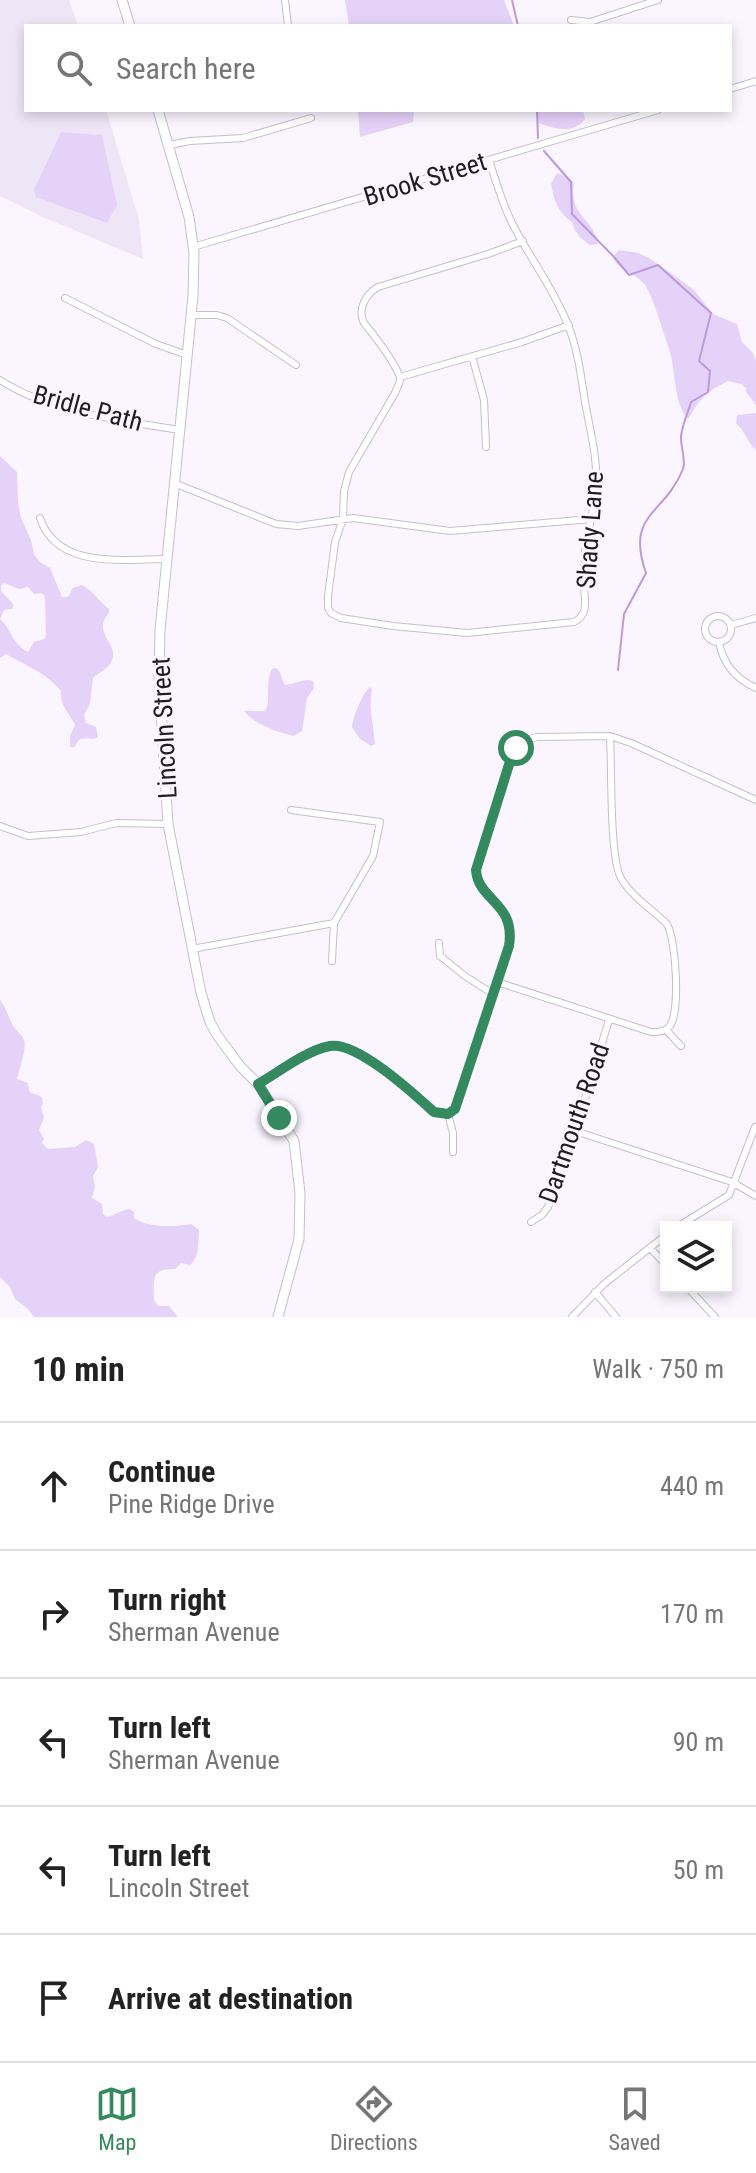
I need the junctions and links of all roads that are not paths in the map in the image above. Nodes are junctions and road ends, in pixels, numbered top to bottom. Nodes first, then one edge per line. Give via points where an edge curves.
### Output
1 (122, 0) edge
2 (285, 0) edge
3 (658, 0) edge
4 (571, 20) dead end
5 (129, 24) edge
6 (288, 24) edge
7 (756, 81) edge
8 (732, 88) edge
9 (159, 112) edge
10 (651, 112) edge
11 (311, 118) dead end
12 (169, 145) junction
13 (489, 160) junction
14 (523, 241) junction
15 (193, 247) junction
16 (65, 298) dead end
17 (191, 315) junction
18 (569, 325) junction
19 (187, 355) junction
20 (472, 356) junction
21 (296, 365) dead end
22 (400, 377) junction
23 (0, 380) edge
24 (179, 430) junction
25 (486, 447) dead end
26 (174, 483) junction
27 (40, 518) dead end
28 (343, 519) junction
29 (591, 519) junction
30 (167, 559) junction
31 (756, 618) edge
32 (731, 625) junction
33 (719, 642) junction
34 (756, 688) edge
35 (610, 736) junction
36 (756, 800) edge
37 (291, 810) dead end
38 (168, 824) junction
39 (0, 826) edge
40 (334, 923) junction
41 (439, 943) dead end
42 (192, 949) junction
43 (332, 961) dead end
44 (497, 982) junction
45 (493, 994) junction
46 (609, 1020) junction
47 (666, 1030) junction
48 (681, 1046) dead end
49 (258, 1084) junction
50 (448, 1114) junction
51 (755, 1127) edge
52 (575, 1131) junction
53 (453, 1152) dead end
54 (732, 1182) junction
55 (756, 1196) edge
56 (687, 1221) edge
57 (531, 1222) dead end
58 (660, 1241) edge
59 (651, 1249) junction
60 (660, 1259) edge
61 (595, 1292) junction
62 (693, 1293) edge
63 (278, 1317) edge
64 (572, 1317) edge
65 (616, 1317) edge
66 (715, 1317) edge

1 - 5 main road
2 - 6 street
3 - 4 street via 590,22
7 - 8 street
9 - 12 main road, Lincoln Street
10 - 13 street, Brook Street
11 - 12 street via 243,138
12 - 15 main road, Lincoln Street
13 - 14 street, Shady Lane
13 - 15 street, Brook Street
14 - 18 street, Shady Lane
14 - 22 street via 371,291 363,320
15 - 17 main road, Lincoln Street
16 - 19 street
17 - 19 main road, Lincoln Street
17 - 21 street via 227,318
18 - 20 street
18 - 29 street, Shady Lane via 596,466
19 - 24 main road, Lincoln Street
20 - 22 street
20 - 25 street via 484,400
22 - 28 street via 349,472
23 - 24 street, Bridle Path via 62,406
24 - 26 main road, Lincoln Street
26 - 28 street via 276,524
26 - 30 main road, Lincoln Street
27 - 30 street via 57,543 87,558
28 - 29 street via 450,531
28 - 29 street, Shady Lane via 328,596 331,613 467,633 578,621 585,608
30 - 38 main road, Lincoln Street via 159,676
31 - 32 street
32 - 33 street via 730,635
32 - 33 street via 721,616 709,620 705,631
33 - 34 street via 725,661 741,681
35 - 36 street
35 - 44 street via 537,737 523,741 512,755 476,870 510,925
35 - 47 street via 618,874 667,924 672,936 675,1016
37 - 40 street via 380,822 373,856
38 - 39 street via 116,823 28,836
38 - 42 main road, Lincoln Street
40 - 42 street
40 - 43 street
41 - 45 street via 447,963
42 - 49 main road, Lincoln Street via 210,1022
44 - 45 street
44 - 46 street
45 - 50 street via 455,1109
46 - 47 street via 651,1032
46 - 52 street, Dartmouth Road
47 - 48 street
49 - 50 street via 307,1056 339,1046 368,1058 434,1112
49 - 63 main road, Lincoln Street via 294,1141 300,1193 299,1239
50 - 53 street
51 - 54 street
52 - 54 street
52 - 57 street, Dartmouth Road via 548,1207
54 - 55 street
54 - 56 street via 729,1195
58 - 59 street
59 - 60 street
59 - 61 street
61 - 64 street
61 - 65 street
62 - 66 street

